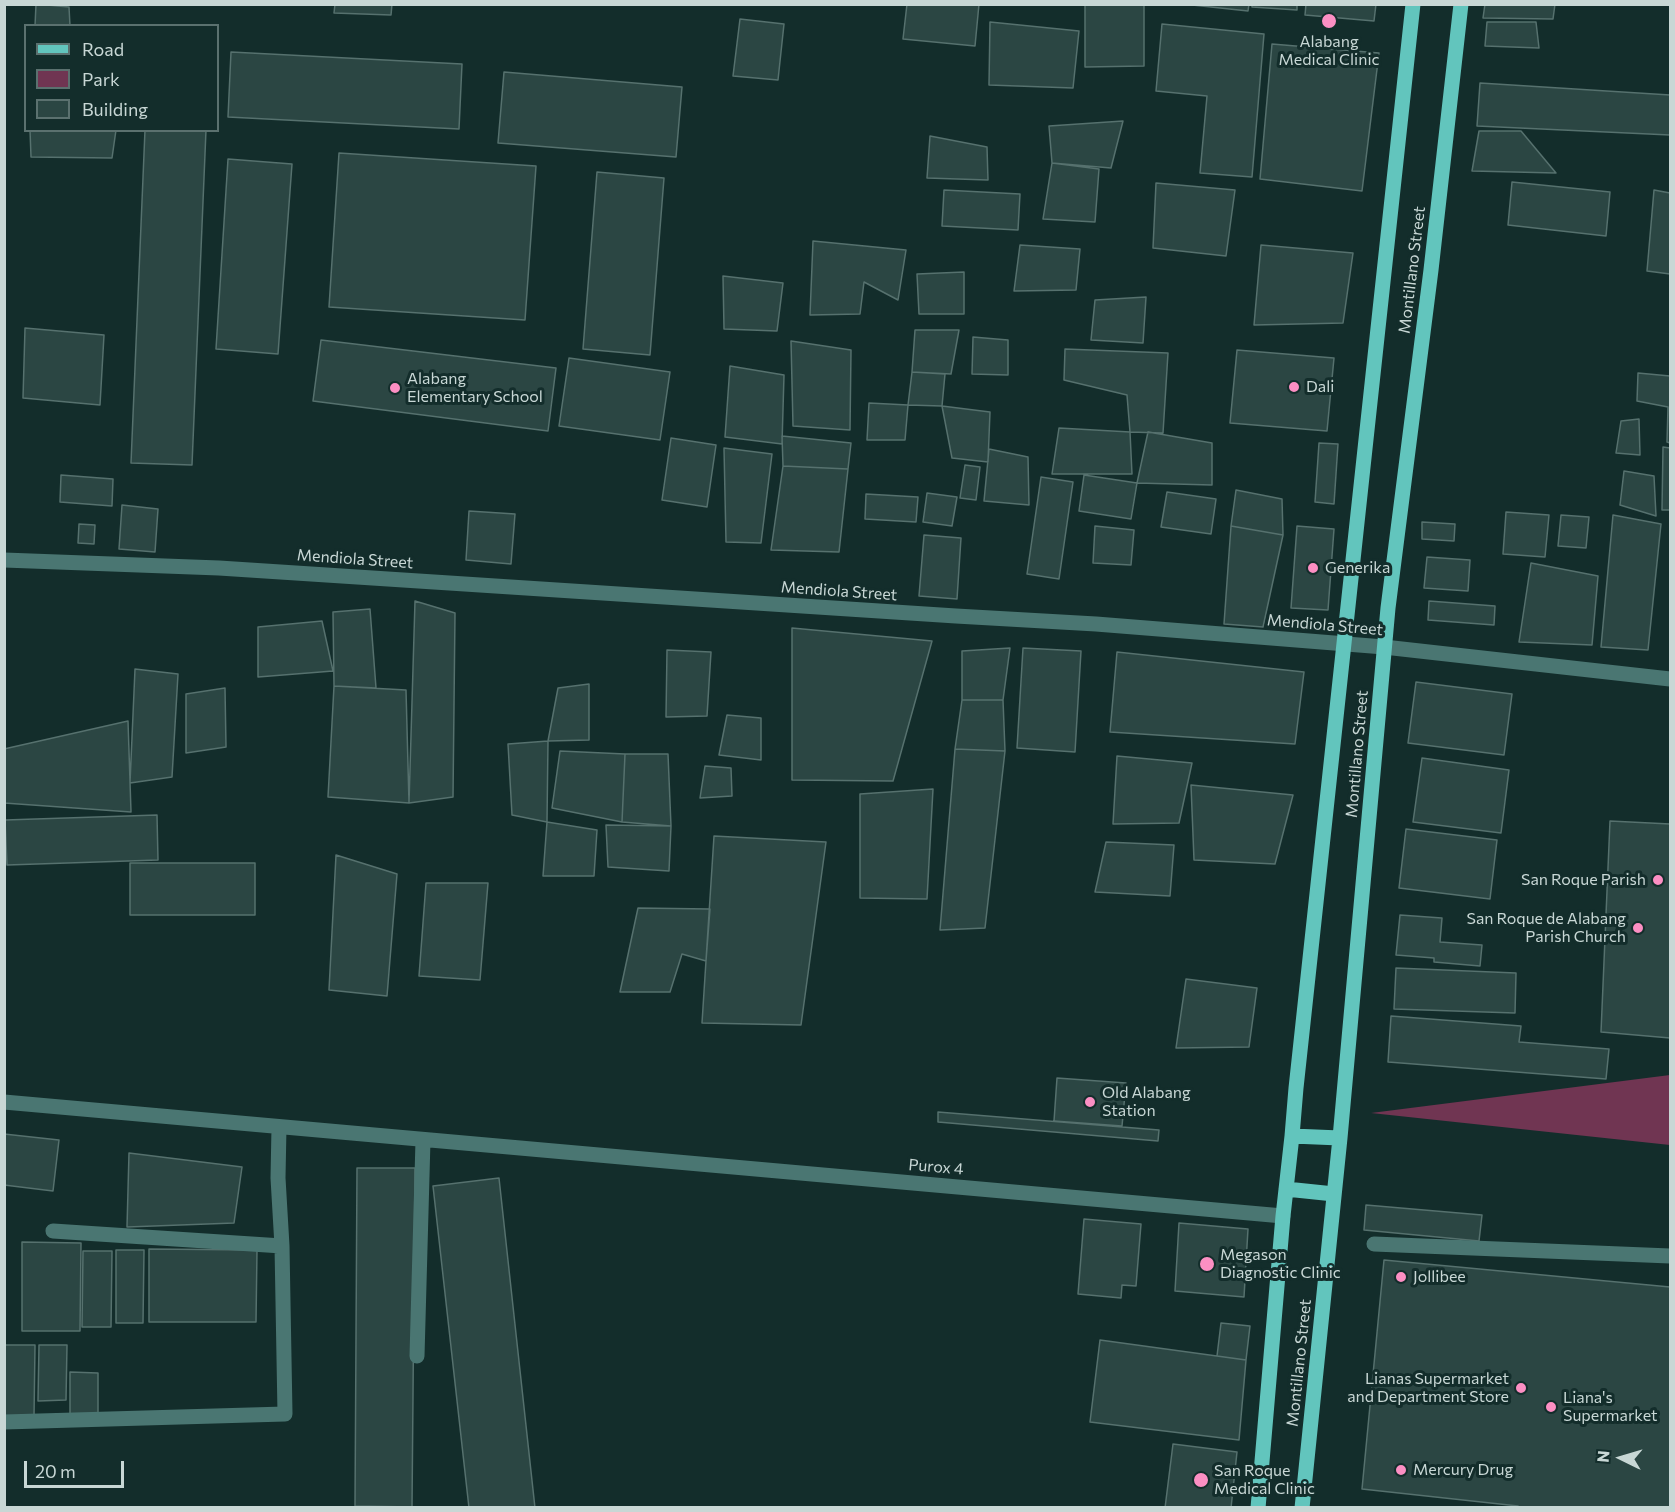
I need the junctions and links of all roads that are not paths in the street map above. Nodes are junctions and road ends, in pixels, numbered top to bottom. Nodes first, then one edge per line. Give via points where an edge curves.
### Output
1 (1413, 4) edge
2 (1461, 4) edge
3 (4, 560) edge
4 (1344, 644) junction
5 (1384, 647) junction
6 (1671, 678) edge
7 (4, 1102) edge
8 (279, 1127) junction
9 (1292, 1136) junction
10 (1340, 1138) junction
11 (423, 1140) junction
12 (1286, 1189) junction
13 (1334, 1194) junction
14 (1283, 1216) junction
15 (53, 1231) dead end
16 (1374, 1244) dead end
17 (282, 1246) junction
18 (1671, 1256) edge
19 (417, 1356) dead end
20 (4, 1422) edge
21 (1258, 1508) edge
22 (1302, 1508) edge

1 - 4 main road, Montillano Street
2 - 5 main road, Montillano Street
3 - 4 street, Mendiola Street via 219,568 1095,624
4 - 5 street, Mendiola Street
4 - 9 main road, Montillano Street
5 - 6 street, Mendiola Street
5 - 10 main road, Montillano Street
7 - 8 street, Purox 4
8 - 11 street, Purox 4
8 - 17 street
9 - 10 main road
9 - 12 main road, Montillano Street
10 - 13 main road, Montillano Street
11 - 14 street, Purox 4
11 - 19 street
12 - 13 main road
12 - 14 main road, Montillano Street
13 - 22 main road, Montillano Street
14 - 21 main road, Montillano Street
15 - 17 street
16 - 18 street
17 - 20 street via 285,1414

